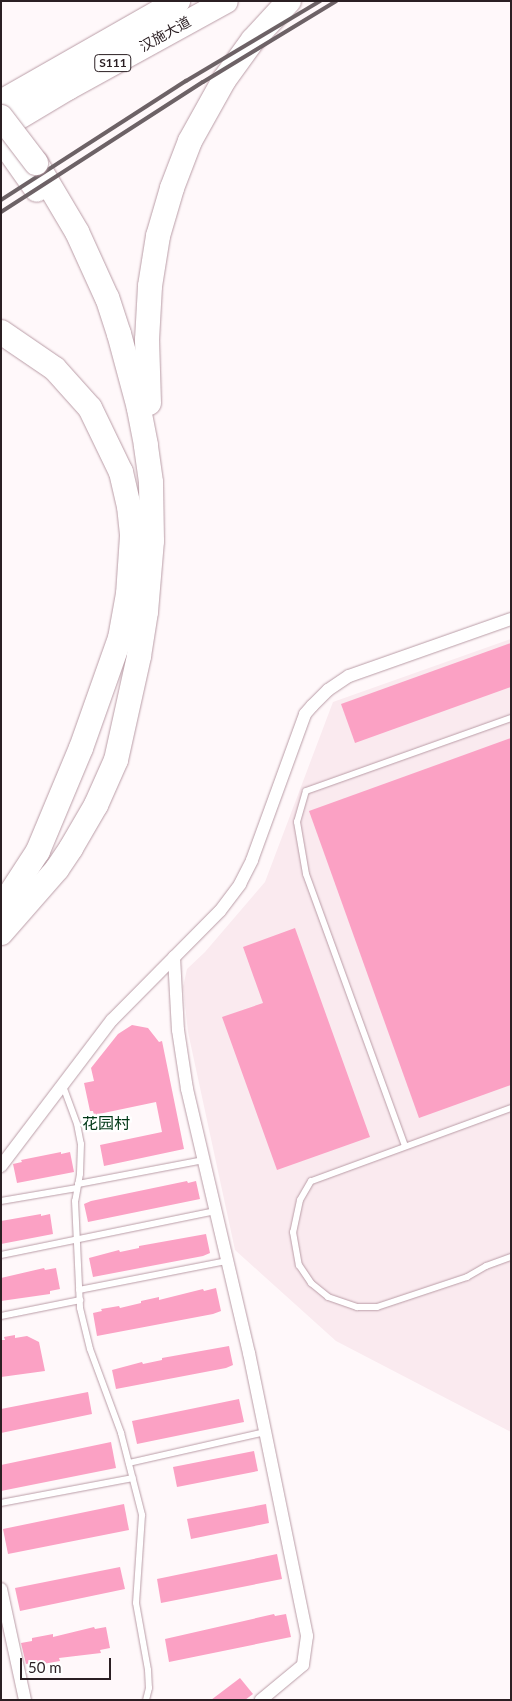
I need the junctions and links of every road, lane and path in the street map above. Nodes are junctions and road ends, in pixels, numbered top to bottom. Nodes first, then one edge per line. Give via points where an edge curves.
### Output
1 (178, 1) edge
2 (226, 1) edge
3 (288, 1) edge
4 (1, 102) edge
5 (1, 117) edge
6 (1, 128) edge
7 (1, 138) edge
8 (30, 167) junction
9 (1, 332) edge
10 (151, 482) junction
11 (132, 536) junction
12 (511, 619) edge
13 (511, 718) edge
14 (1, 908) edge
15 (1, 933) edge
16 (174, 957) junction
17 (63, 1085) junction
18 (511, 1108) edge
19 (405, 1146) junction
20 (204, 1160) junction
21 (1, 1166) edge
22 (78, 1186) junction
23 (1, 1202) edge
24 (216, 1211) junction
25 (77, 1240) junction
26 (1, 1255) edge
27 (511, 1257) edge
28 (227, 1261) junction
29 (79, 1290) junction
30 (80, 1300) junction
31 (1, 1316) edge
32 (265, 1432) junction
33 (129, 1463) junction
34 (133, 1478) junction
35 (1, 1503) edge
36 (1, 1589) edge
37 (25, 1700) edge
38 (146, 1700) edge
39 (261, 1700) edge

1 - 4 highway, 汉施大道 / S111
2 - 6 highway, 汉施大道 / S111
3 - 10 highway via 236,62 201,119 180,164 164,212 148,313
5 - 8 highway, bridge
7 - 8 highway
8 - 10 highway via 77,232 107,298 130,371
8 - 11 highway via 94,303 126,411 138,484
9 - 11 highway via 55,369 90,408 121,472
10 - 15 highway via 152,541 146,612 133,691 116,760 96,805 71,848 57,869
11 - 14 highway via 128,594 120,638 81,748 38,851
12 - 16 street via 361,671 338,683 320,698 305,714 252,860 240,884 220,911
13 - 19 lane via 306,791 297,822 306,874
16 - 17 street via 112,1020
16 - 20 street via 178,1030 187,1089
17 - 21 street
17 - 22 lane via 80,1135
18 - 19 lane
19 - 27 lane via 311,1181 295,1216 293,1243 299,1265 311,1283 338,1302 357,1307 377,1307 466,1277
20 - 22 lane
20 - 24 street
22 - 23 lane
22 - 25 lane via 75,1201
24 - 25 lane
24 - 28 street
25 - 26 lane
25 - 29 lane
28 - 29 lane
28 - 32 street
29 - 30 lane
30 - 31 lane
30 - 33 lane via 90,1349
32 - 33 lane
32 - 39 street via 306,1626 307,1646 303,1665
33 - 34 lane
34 - 35 lane
34 - 38 lane via 142,1515 136,1603 148,1670
36 - 37 street

